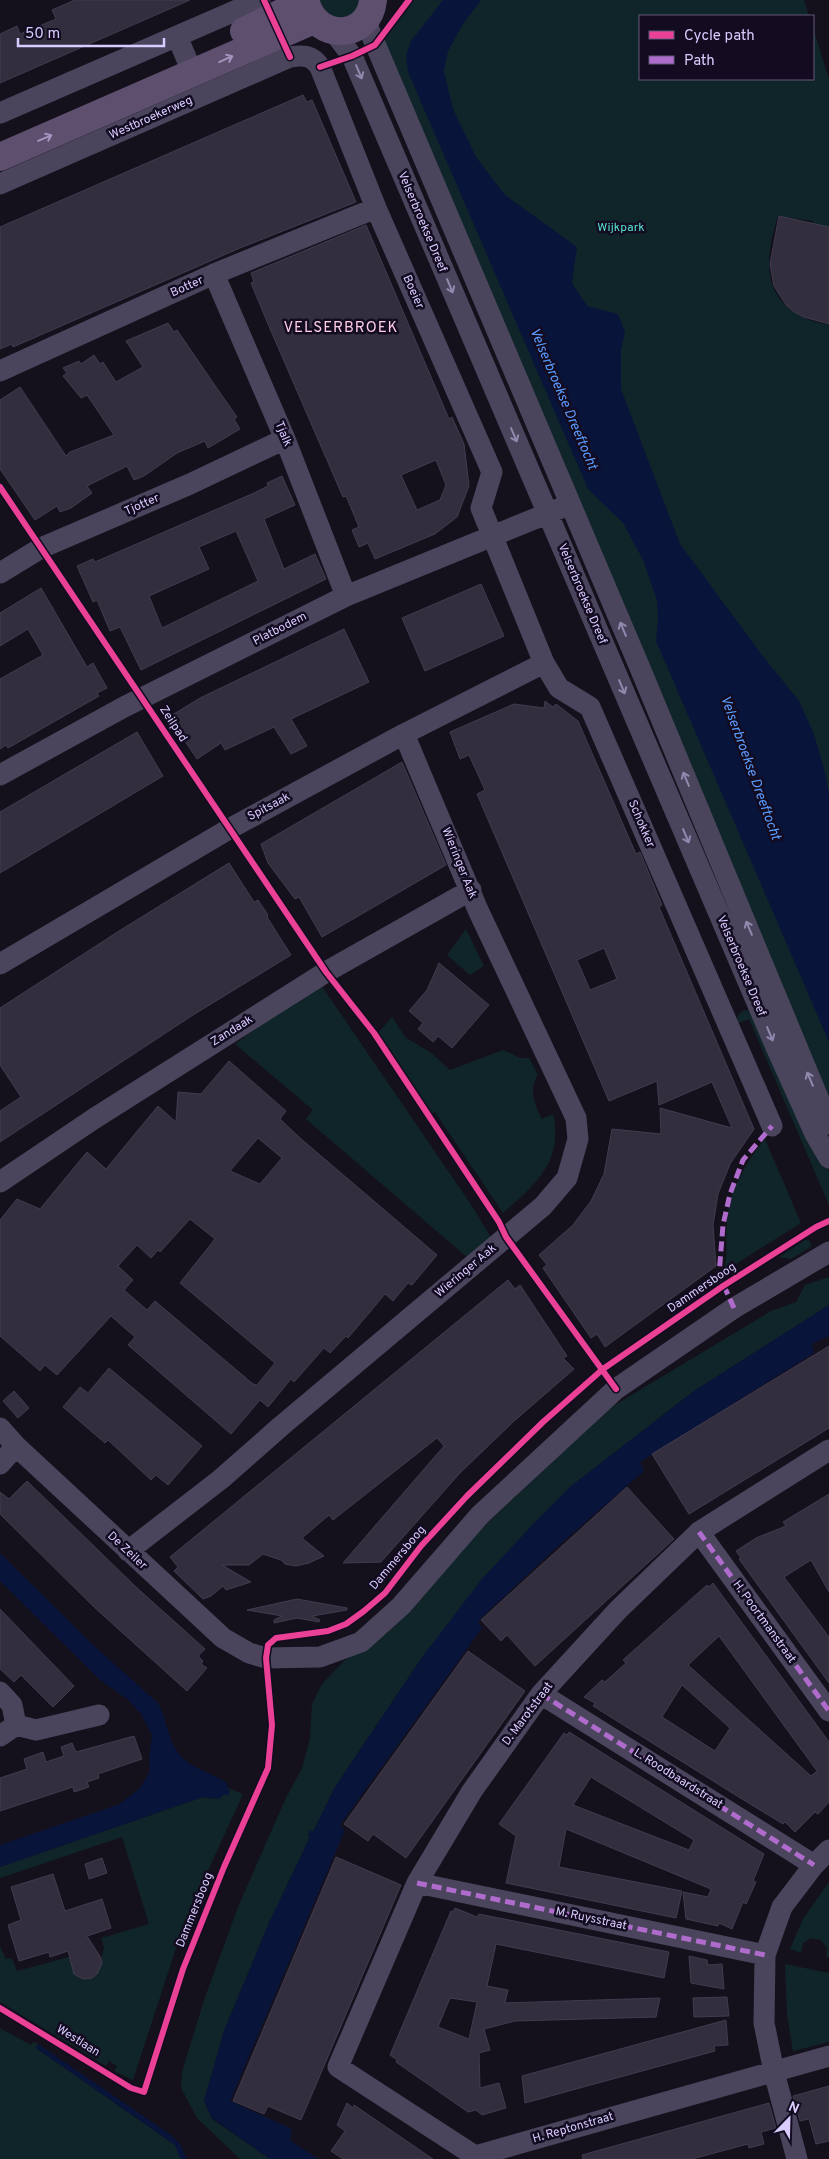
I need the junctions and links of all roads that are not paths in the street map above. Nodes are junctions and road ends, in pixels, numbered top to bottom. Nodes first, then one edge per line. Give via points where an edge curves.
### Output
1 (260, 0) edge
2 (369, 10) edge
3 (315, 13) edge
4 (304, 55) joint
5 (185, 56) junction
6 (0, 113) edge
7 (0, 138) edge
8 (0, 157) edge
9 (0, 184) edge
10 (376, 208) junction
11 (214, 274) junction
12 (0, 371) edge
13 (285, 439) junction
14 (570, 504) junction
15 (548, 513) junction
16 (493, 537) junction
17 (0, 573) edge
18 (346, 596) junction
19 (544, 662) junction
20 (404, 734) junction
21 (0, 775) edge
22 (471, 890) junction
23 (0, 964) edge
24 (829, 1124) edge
25 (772, 1126) dead end
26 (829, 1158) edge
27 (0, 1182) edge
28 (829, 1252) edge
29 (0, 1428) edge
30 (16, 1446) junction
31 (829, 1450) edge
32 (0, 1464) edge
33 (698, 1532) junction
34 (128, 1551) junction
35 (0, 1692) edge
36 (541, 1694) junction
37 (829, 1711) edge
38 (99, 1715) dead end
39 (8, 1730) edge
40 (829, 1850) edge
41 (814, 1865) junction
42 (417, 1883) junction
43 (765, 1955) junction
44 (829, 2056) edge
45 (338, 2067) joint
46 (774, 2072) junction
47 (797, 2159) edge

1 - 5 street, Westbroekerweg
2 - 3 main road, Westbroekerweg via 356,28 345,32
2 - 14 street, Velserbroekse Dreef
3 - 5 main road, Westbroekerweg via 272,18
3 -> 15 street, Velserbroekse Dreef via 352,56
4 - 9 street, Westbroekerweg via 290,58
4 - 10 street, Boeier via 315,59 320,67
5 - 6 street, Westbroekerweg
5 - 7 main road, Westbroekerweg
8 -> 5 main road, Westbroekerweg
10 - 11 street, Botter
10 - 16 street, Boeier via 492,472 481,508
11 - 12 street, Botter
11 - 13 street, Tjalk
13 - 17 street, Tjotter via 173,492 41,548
13 - 18 street, Tjalk
14 - 15 street, Platbodem
24 -> 14 street, Velserbroekse Dreef
15 - 16 street, Platbodem
15 -> 26 street, Velserbroekse Dreef via 776,1047
16 - 18 street, Platbodem
16 - 19 street, Schokker
18 - 21 street, Platbodem via 124,707
19 - 20 street, Spitsaak
19 - 25 street, Schokker via 559,688 590,707
20 - 22 street, Wieringer Aak
20 - 23 street, Spitsaak via 229,829
22 - 27 street, Zandaak via 326,972
22 - 34 street, Wieringer Aak via 576,1118 578,1139 567,1178 536,1212 221,1479
28 - 34 street, De Zeiler via 734,1308 616,1388 480,1515 401,1606 361,1642 320,1657 266,1658 249,1653 223,1638
29 - 30 street, De Zeiler
30 - 32 street
30 - 34 street, De Zeiler
31 - 33 street, D. Marotstraat
33 - 36 street, D. Marotstraat via 618,1610
33 - 37 street, H. Poortmanstraat
35 - 39 street via 12,1704
36 - 41 street, L. Roodbaardstraat
36 - 42 street, D. Marotstraat via 472,1791
38 - 39 street via 36,1730
40 - 41 street
41 - 43 street via 782,1907
42 - 43 street, M. Ruysstraat
42 - 45 street, D. Marotstraat
43 - 46 street via 764,2023
44 - 46 street, H. Reptonstraat
45 - 46 street, H. Reptonstraat via 475,2156
46 - 47 street

